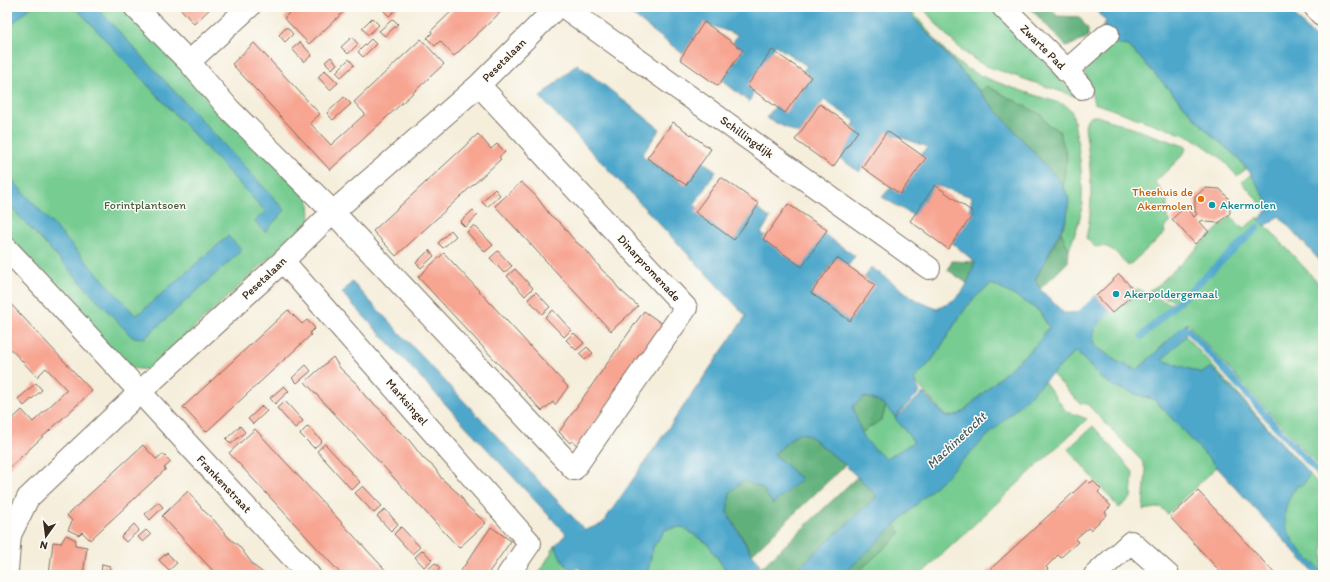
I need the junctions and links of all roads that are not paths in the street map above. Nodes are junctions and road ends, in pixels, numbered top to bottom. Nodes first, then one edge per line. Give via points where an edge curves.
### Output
1 (136, 7) edge
2 (249, 7) edge
3 (557, 7) edge
4 (564, 7) edge
5 (1003, 7) edge
6 (1315, 7) edge
7 (1323, 16) edge
8 (1108, 34) dead end
9 (189, 62) junction
10 (1066, 71) junction
11 (479, 85) junction
12 (1082, 88) dead end
13 (333, 212) junction
14 (7, 249) edge
15 (283, 261) junction
16 (929, 268) dead end
17 (141, 391) junction
18 (7, 570) edge
19 (309, 575) edge
20 (508, 575) edge
21 (1095, 575) edge
22 (1168, 575) edge

1 - 9 street
2 - 9 street
3 - 11 street, Pesetalaan
4 - 16 street, Schillingdijk
5 - 10 street, Zwarte Pad
6 - 7 street
8 - 10 street
9 - 13 street via 229,109
10 - 12 street, Zwarte Pad
11 - 13 street, Pesetalaan
11 - 13 street, Dinarpromenade via 686,308 574,469
13 - 15 street, Pesetalaan
14 - 17 street
15 - 17 street, Pesetalaan
15 - 20 street, Marksingel via 530,543
17 - 18 street, Pesetalaan via 28,498 10,535
17 - 19 street, Frankenstraat
21 - 22 street via 1131,542

